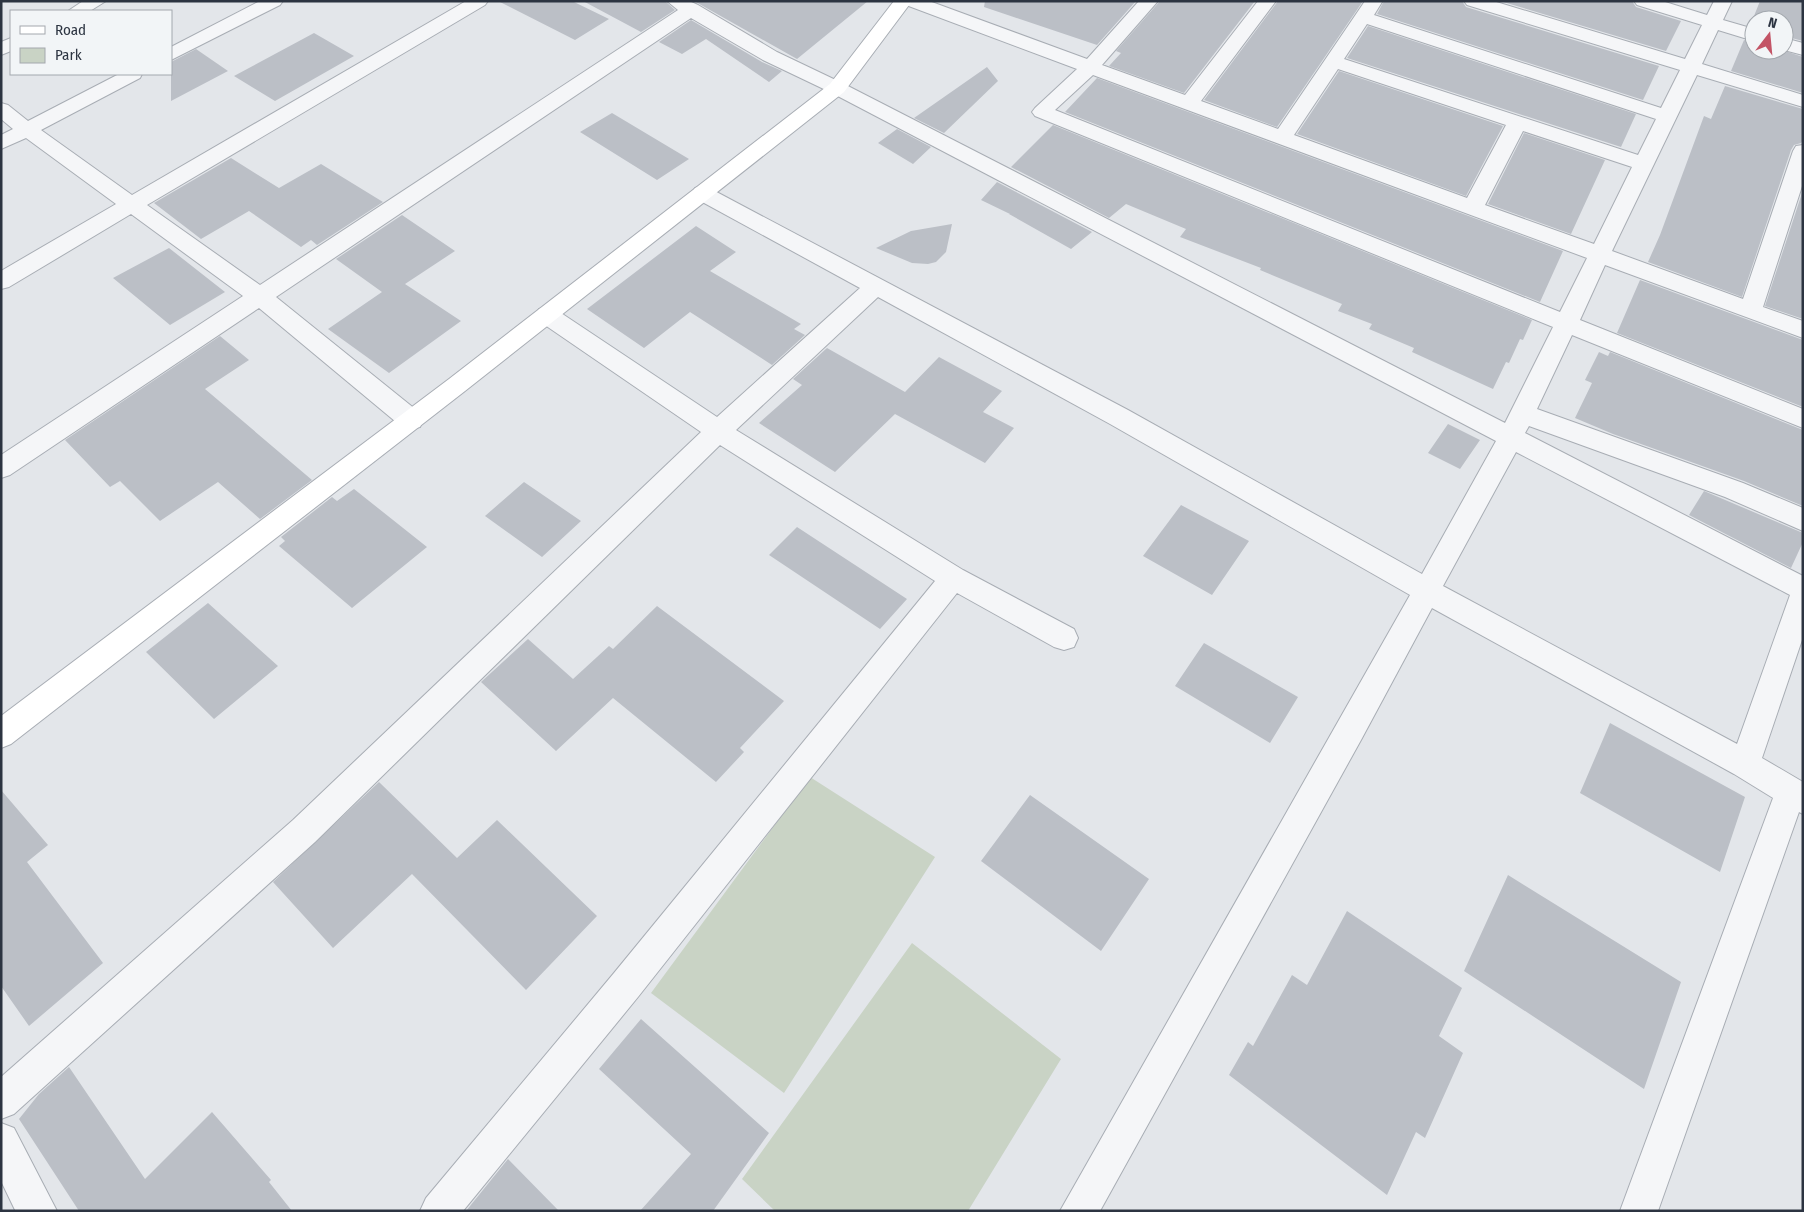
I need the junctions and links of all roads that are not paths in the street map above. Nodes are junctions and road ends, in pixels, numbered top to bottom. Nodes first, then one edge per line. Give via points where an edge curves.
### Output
1 (97, 1) edge
2 (274, 1) edge
3 (479, 1) edge
4 (903, 1) edge
5 (912, 1) edge
6 (1149, 1) edge
7 (1267, 1) edge
8 (1374, 1) edge
9 (1473, 1) edge
10 (1643, 1) edge
11 (1723, 1) edge
12 (684, 5) edge
13 (79, 10) edge
14 (1363, 17) junction
15 (1712, 23) junction
16 (1744, 32) edge
17 (172, 53) edge
18 (1333, 61) junction
19 (1090, 66) junction
20 (1691, 68) junction
21 (131, 75) edge
22 (837, 88) junction
23 (1803, 101) edge
24 (1189, 103) junction
25 (1, 109) edge
26 (1667, 116) junction
27 (1518, 122) junction
28 (26, 129) junction
29 (1282, 138) junction
30 (1, 143) edge
31 (1803, 151) edge
32 (1644, 164) junction
33 (702, 193) junction
34 (132, 204) junction
35 (1472, 207) junction
36 (1600, 254) junction
37 (1, 281) edge
38 (876, 286) junction
39 (261, 297) junction
40 (1751, 310) junction
41 (547, 315) junction
42 (1566, 325) junction
43 (1803, 330) edge
44 (1803, 419) edge
45 (411, 420) junction
46 (1517, 425) junction
47 (718, 431) junction
48 (1, 468) edge
49 (1803, 520) edge
50 (954, 578) junction
51 (1803, 588) edge
52 (1427, 591) junction
53 (1803, 596) edge
54 (1064, 638) dead end
55 (1, 734) edge
56 (1745, 764) junction
57 (1796, 796) edge
58 (1, 1101) edge
59 (1, 1141) edge
60 (38, 1211) edge
61 (439, 1211) edge
62 (1078, 1211) edge
63 (1639, 1211) edge

1 - 13 street
2 - 17 street
3 - 34 street
4 - 22 street
5 - 19 street
6 - 19 street
7 - 24 street
8 - 14 street
9 - 20 street
10 - 15 street
11 - 15 street
12 - 22 street via 770,56
12 - 39 street
14 - 18 street
14 - 26 street
15 - 16 street
15 - 20 street
18 - 27 street
18 - 29 street
19 - 24 street
19 - 42 street via 1042,112
20 - 23 street
20 - 26 street
21 - 28 street
22 - 33 street
22 - 46 street
24 - 29 street
25 - 28 street
26 - 32 street
27 - 32 street
27 - 35 street
28 - 30 street
28 - 34 street
29 - 35 street
31 - 40 street
32 - 36 street
33 - 38 street
33 - 41 street
34 - 37 street
34 - 39 street
35 - 36 street
36 - 40 street
36 - 42 street
38 - 47 street
38 - 52 street via 1119,417
39 - 45 street
39 - 48 street
40 - 43 street
41 - 45 street
41 - 47 street
42 - 44 street
42 - 46 street
45 - 55 street
46 - 49 street via 1734,490
46 - 51 street
46 - 52 street
47 - 50 street
47 - 58 street via 304,831
50 - 54 street
50 - 61 street
52 - 56 street
52 - 62 street
53 - 56 street
56 - 57 street
57 - 63 street
59 - 60 street

